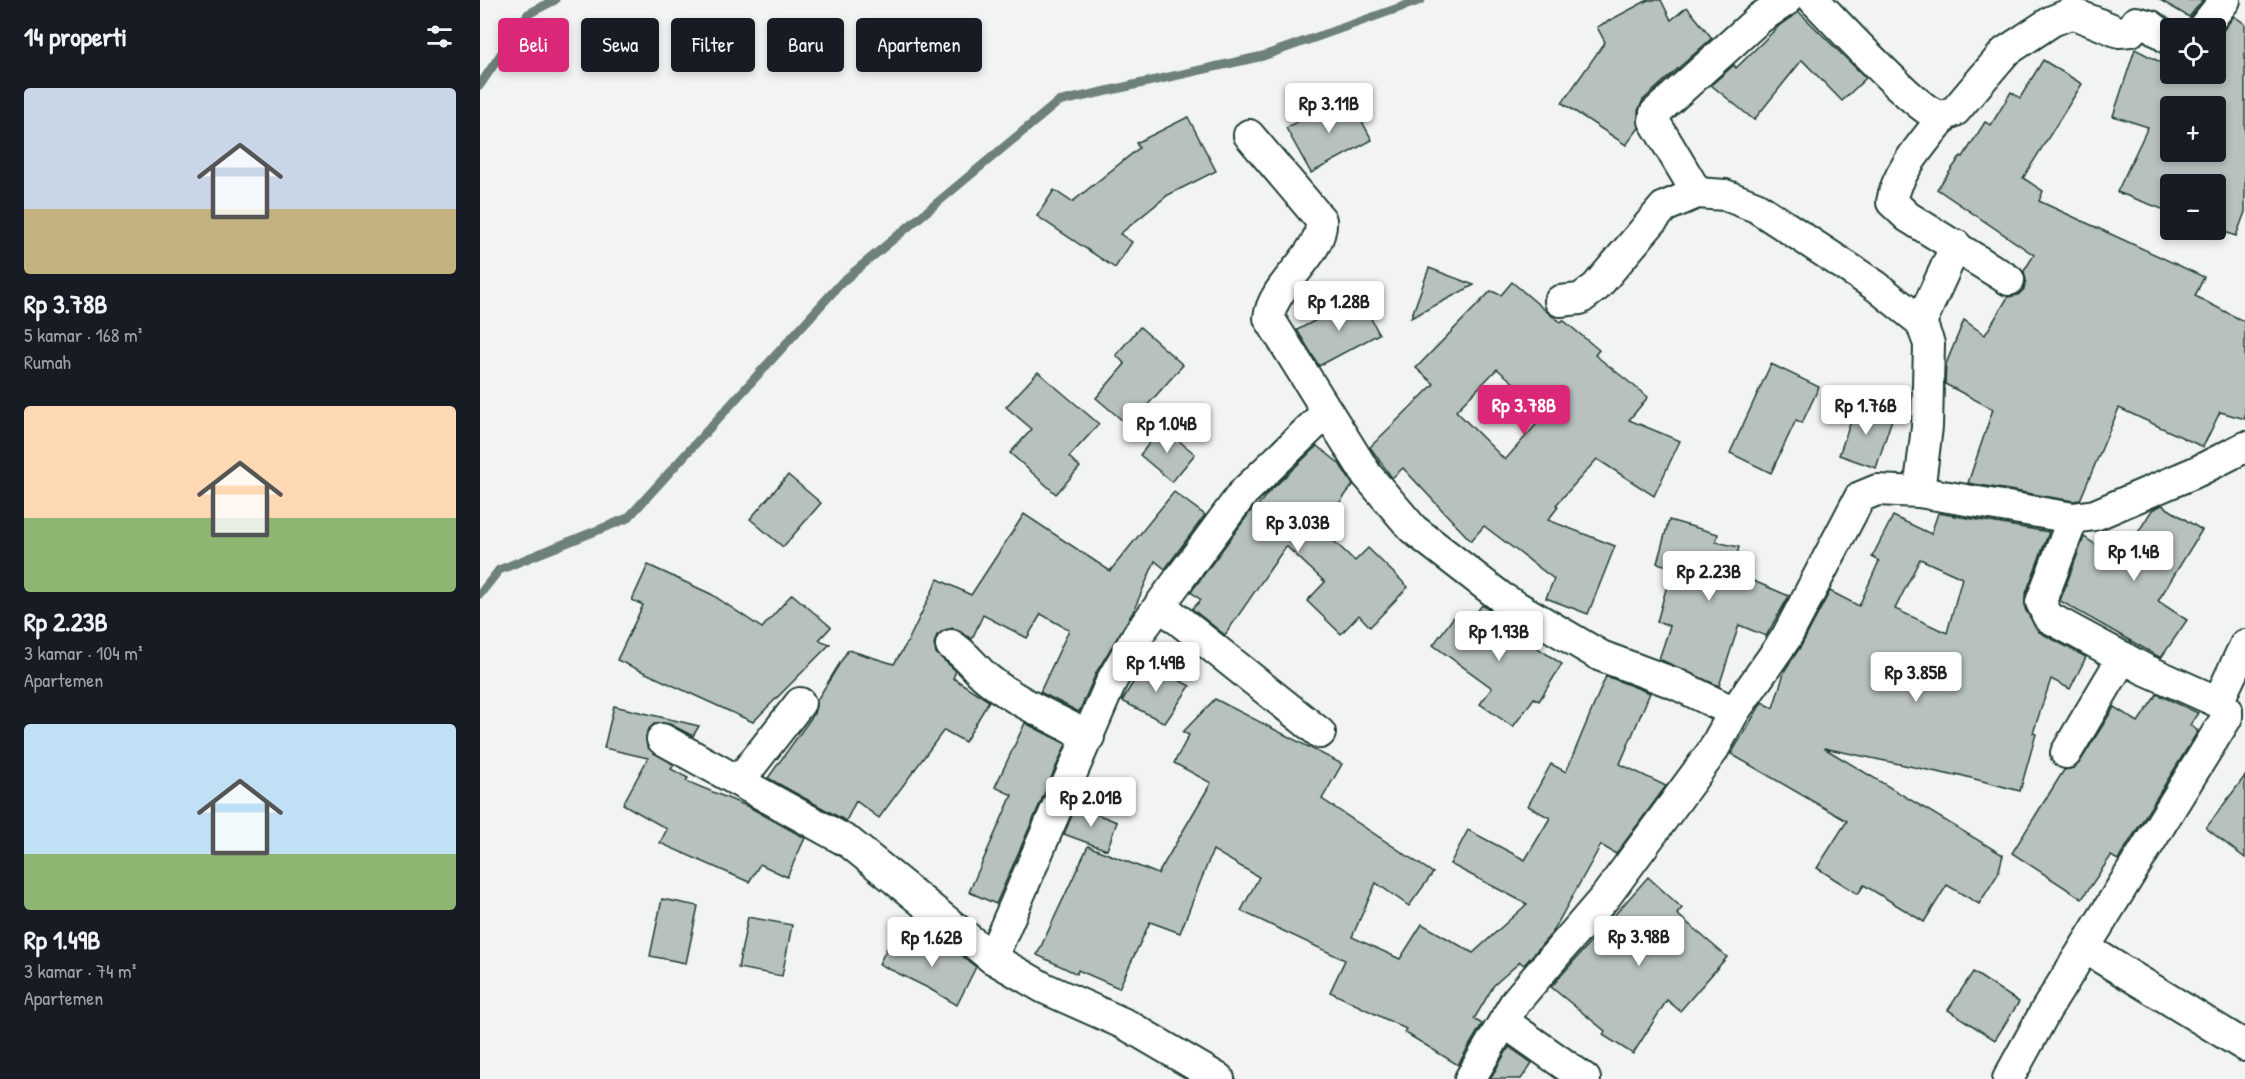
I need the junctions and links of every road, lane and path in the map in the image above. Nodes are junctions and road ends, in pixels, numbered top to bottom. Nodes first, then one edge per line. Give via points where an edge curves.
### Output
1 (1787, 0) edge
2 (1814, 0) edge
3 (2225, 0) edge
4 (2062, 6) edge
5 (2211, 18) edge
6 (2160, 33) edge
7 (1945, 115) junction
8 (1249, 135) dead end
9 (1697, 193) junction
10 (1956, 245) junction
11 (2009, 280) dead end
12 (1560, 301) dead end
13 (1921, 322) junction
14 (1327, 411) junction
15 (2245, 447) edge
16 (1919, 492) junction
17 (2073, 518) junction
18 (1160, 604) junction
19 (951, 645) dead end
20 (2245, 645) edge
21 (2123, 657) junction
22 (2218, 702) junction
23 (800, 703) dead end
24 (1734, 712) junction
25 (1320, 732) dead end
26 (1089, 737) junction
27 (662, 739) dead end
28 (2067, 753) dead end
29 (739, 781) junction
30 (2085, 948) junction
31 (992, 958) junction
32 (1510, 1011) junction
33 (2245, 1046) edge
34 (1219, 1079) edge
35 (1470, 1079) edge
36 (1585, 1079) edge
37 (2008, 1079) edge

1 - 9 street via 1760,18 1655,113 1654,121
2 - 7 street via 1916,100 1936,115
3 - 5 street
4 - 6 street via 2119,32 2130,31 2136,22
4 - 7 street via 2052,21 2005,52 1955,111
7 - 10 street via 1912,159 1892,202 1908,217
8 - 14 street via 1321,220 1320,234 1275,299 1269,318
9 - 12 street via 1664,207 1596,287 1580,299
9 - 13 street via 1725,195 1756,207 1875,286
10 - 11 street
10 - 13 street
13 - 16 street via 1929,344 1927,427
14 - 18 street via 1243,494
14 - 24 street via 1367,476 1413,529 1502,598 1601,656 1676,684
15 - 17 street via 2095,515
16 - 17 street
16 - 24 street via 1877,490 1860,497 1786,638
17 - 21 street via 2041,602 2048,617
18 - 25 street
18 - 26 street via 1112,680
19 - 26 street via 1010,693
20 - 22 street
21 - 22 street
21 - 28 street
22 - 30 street via 2227,710 2227,717
23 - 29 street
24 - 32 street via 1712,752 1606,896
26 - 31 street
27 - 29 street
29 - 31 street via 850,843
30 - 33 street
30 - 37 street
31 - 34 street via 1044,988 1128,1026
32 - 35 street
32 - 36 street

